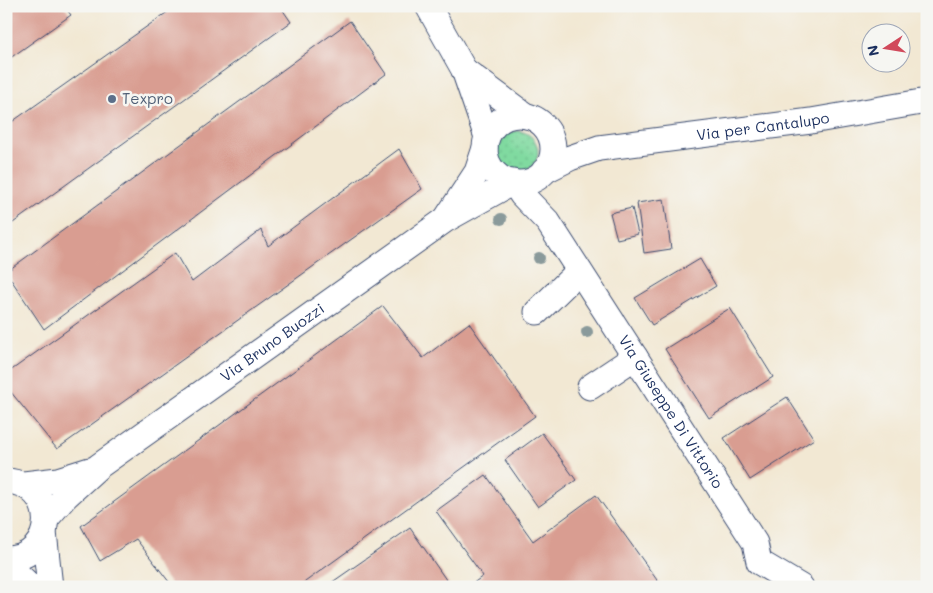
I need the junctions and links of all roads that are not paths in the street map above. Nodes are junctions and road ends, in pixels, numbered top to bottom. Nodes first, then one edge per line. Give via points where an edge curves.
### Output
1 (428, 6) edge
2 (464, 70) junction
3 (927, 101) edge
4 (536, 122) junction
5 (486, 142) junction
6 (599, 148) junction
7 (542, 173) junction
8 (514, 183) junction
9 (445, 220) junction
10 (548, 222) junction
11 (580, 271) junction
12 (537, 312) dead end
13 (635, 357) junction
14 (590, 387) dead end
15 (99, 466) junction
16 (13, 478) edge
17 (45, 526) junction
18 (6, 559) edge
19 (760, 562) junction
20 (6, 563) edge
21 (31, 587) edge
22 (50, 587) edge
23 (762, 587) edge
24 (801, 587) edge

1 - 2 street
2 - 4 street, Via per Cantalupo
2 - 5 street
3 - 6 street, Via per Cantalupo via 812,121
4 - 5 street via 507,117 492,128
4 - 6 street, Via per Cantalupo
4 - 7 street via 551,139 550,162
5 - 8 street via 486,158 496,174
5 - 9 street, Via Bruno Buozzi via 477,172
6 - 7 street, Via per Cantalupo
7 - 8 street via 528,182
7 - 10 street, Via Giuseppe Di Vittorio
8 - 9 street, Via Bruno Buozzi
8 - 10 street, Via Giuseppe Di Vittorio
9 - 15 street, Via Bruno Buozzi
10 - 11 street, Via Giuseppe Di Vittorio
11 - 12 street
11 - 13 street, Via Giuseppe Di Vittorio
13 - 14 street
13 - 19 street, Via Giuseppe Di Vittorio via 755,543
15 - 16 street, Via Bruno Buozzi via 58,480
15 - 17 street, Via Bruno Buozzi via 66,496
16 - 17 street via 40,498
17 - 18 street, Via Bruno Buozzi via 32,550
17 - 22 street
19 - 23 street, Via Giuseppe Di Vittorio
19 - 24 street
20 - 21 street

